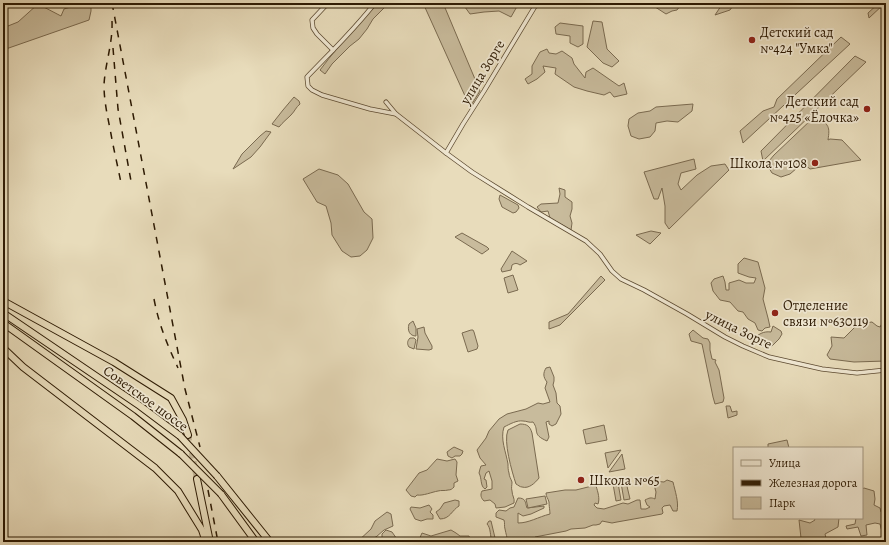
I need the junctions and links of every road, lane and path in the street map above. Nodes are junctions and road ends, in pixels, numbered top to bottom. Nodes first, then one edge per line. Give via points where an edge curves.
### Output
1 (328, 3) edge
2 (375, 3) edge
3 (537, 3) edge
4 (333, 50) junction
5 (386, 102) dead end
6 (396, 114) junction
7 (446, 153) junction
8 (3, 301) edge
9 (3, 313) edge
10 (3, 323) edge
11 (3, 348) edge
12 (886, 370) edge
13 (188, 435) tunnel mouth
14 (197, 479) tunnel mouth
15 (206, 542) edge
16 (210, 542) edge
17 (256, 542) edge
18 (270, 542) edge

1 - 4 street via 312,20 317,34
2 - 4 street
3 - 7 street, улица Зорге
4 - 6 street via 307,78 308,86 322,95
5 - 6 street
6 - 7 street, улица Зорге
7 - 12 street, улица Зорге via 528,208 586,241 621,279 687,314 725,338 770,357 822,370 856,373
8 - 13 highway via 114,362 171,398
9 - 18 highway, Советское шоссе, bridge via 180,436 217,476
10 - 17 highway, Советское шоссе, bridge via 133,416 181,454 221,494
11 - 15 highway via 23,367 155,468 178,491 202,530
14 - 16 highway

